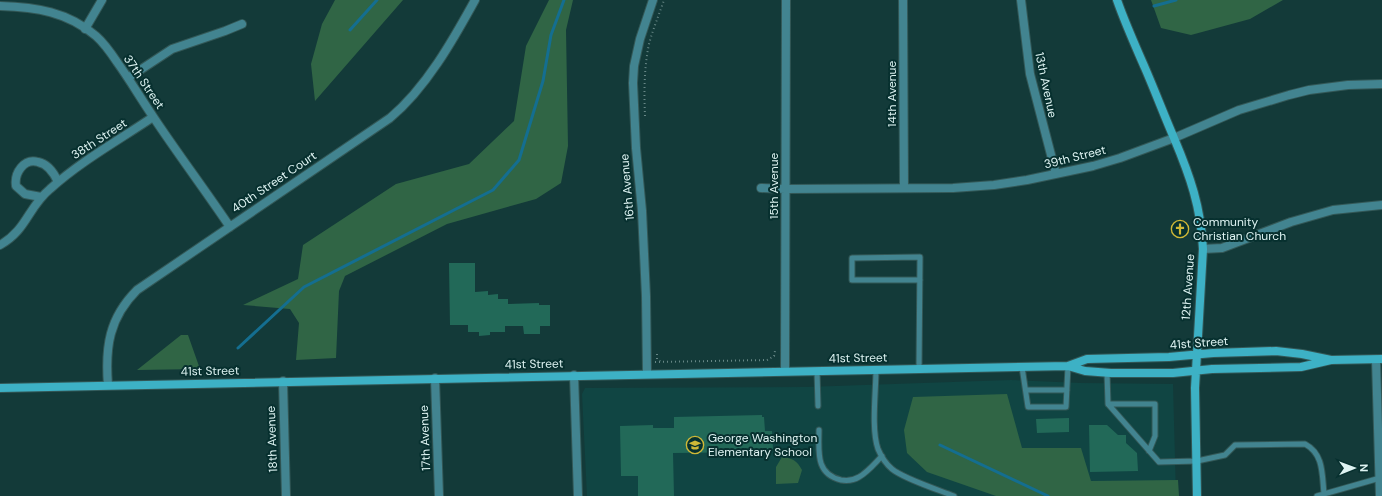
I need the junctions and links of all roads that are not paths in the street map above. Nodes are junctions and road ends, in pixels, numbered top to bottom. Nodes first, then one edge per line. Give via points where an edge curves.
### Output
1 (102, 0) edge
2 (475, 0) edge
3 (653, 0) edge
4 (786, 0) edge
5 (903, 0) edge
6 (1022, 0) edge
7 (1117, 0) edge
8 (0, 6) edge
9 (242, 24) dead end
10 (85, 29) junction
11 (128, 78) junction
12 (1382, 84) edge
13 (153, 117) junction
14 (1174, 138) junction
15 (1056, 174) junction
16 (58, 182) junction
17 (761, 188) dead end
18 (904, 188) junction
19 (786, 189) junction
20 (41, 197) junction
21 (1382, 205) edge
22 (230, 227) junction
23 (0, 246) edge
24 (1203, 249) junction
25 (920, 280) junction
26 (1196, 354) junction
27 (1331, 360) junction
28 (1379, 360) edge
29 (1068, 366) junction
30 (1022, 367) junction
31 (919, 369) junction
32 (876, 370) junction
33 (785, 371) junction
34 (817, 371) junction
35 (1196, 371) junction
36 (1107, 373) junction
37 (647, 374) junction
38 (574, 375) junction
39 (435, 378) junction
40 (283, 381) junction
41 (108, 385) junction
42 (0, 388) edge
43 (1026, 390) junction
44 (1067, 390) junction
45 (1108, 404) junction
46 (818, 406) dead end
47 (819, 430) dead end
48 (1380, 432) edge
49 (1149, 451) junction
50 (882, 456) junction
51 (1196, 461) junction
52 (1380, 478) junction
53 (1324, 494) junction
54 (286, 496) edge
55 (439, 496) edge
56 (578, 496) edge
57 (954, 496) edge
58 (1197, 496) edge
59 (1317, 496) edge
60 (1380, 496) edge

1 - 10 street
2 - 22 street, 40th Street Court via 424,84 403,107
3 - 37 street, 16th Avenue via 634,66 636,148 646,296
4 - 19 street, 15th Avenue
5 - 18 street, 14th Avenue
6 - 15 street, 13th Avenue via 1030,74
7 - 14 street, 12th Avenue
8 - 10 street, 37th Street via 24,6 55,13
9 - 11 street via 172,49
10 - 11 street, 37th Street via 102,42
11 - 13 street, 37th Street
12 - 14 street, 39th Street via 1309,90 1238,110
13 - 16 street, 38th Street
13 - 22 street, 37th Street
14 - 15 street, 39th Street via 1120,158
14 - 24 street, 12th Avenue via 1196,196
15 - 18 street, 39th Street via 994,185
16 - 20 street, 38th Street
16 - 20 street via 53,172 39,162 28,162 24,165 16,174 16,186 25,194
17 - 19 street, 39th Street
18 - 19 street, 39th Street
19 - 33 street, 15th Avenue
20 - 23 street, 38th Street via 20,230
21 - 24 street via 1333,210 1291,222 1222,248
22 - 41 street, 40th Street Court via 137,290 123,306 110,334
24 - 26 street, 12th Avenue
25 - 25 lane via 920,257 852,258 852,280
25 - 31 lane
26 - 27 street, 41st Street via 1276,351
26 - 29 street, 41st Street via 1087,359
26 - 35 street, 12th Avenue
27 - 28 street, 41st Street
27 - 35 street, 41st Street via 1301,367
28 - 48 street
29 - 30 street, 41st Street
29 - 36 street, 41st Street
29 - 44 lane
30 - 31 street, 41st Street
30 - 43 lane
31 - 32 street, 41st Street
32 - 34 street, 41st Street
32 - 50 lane via 876,438
33 - 34 street, 41st Street
33 - 37 street, 41st Street
34 - 46 lane
35 - 36 street, 41st Street
35 - 51 street, 12th Avenue
36 - 45 lane
37 - 38 street, 41st Street
38 - 39 street, 41st Street
38 - 56 street
39 - 40 street, 41st Street
39 - 55 street, 17th Avenue
40 - 41 street, 41st Street
40 - 54 street, 18th Avenue
41 - 42 street, 41st Street
43 - 44 lane
43 - 44 lane via 1028,408 1045,405 1066,407
45 - 49 lane
45 - 49 lane via 1154,404 1155,436
47 - 50 lane via 819,455 823,469 835,478 846,481 858,478
48 - 52 street
49 - 51 lane via 1159,462
50 - 57 lane via 893,470
51 - 53 lane via 1225,455 1235,445 1305,444 1318,455
51 - 58 street, 12th Avenue
52 - 53 lane
52 - 60 street
53 - 59 lane

